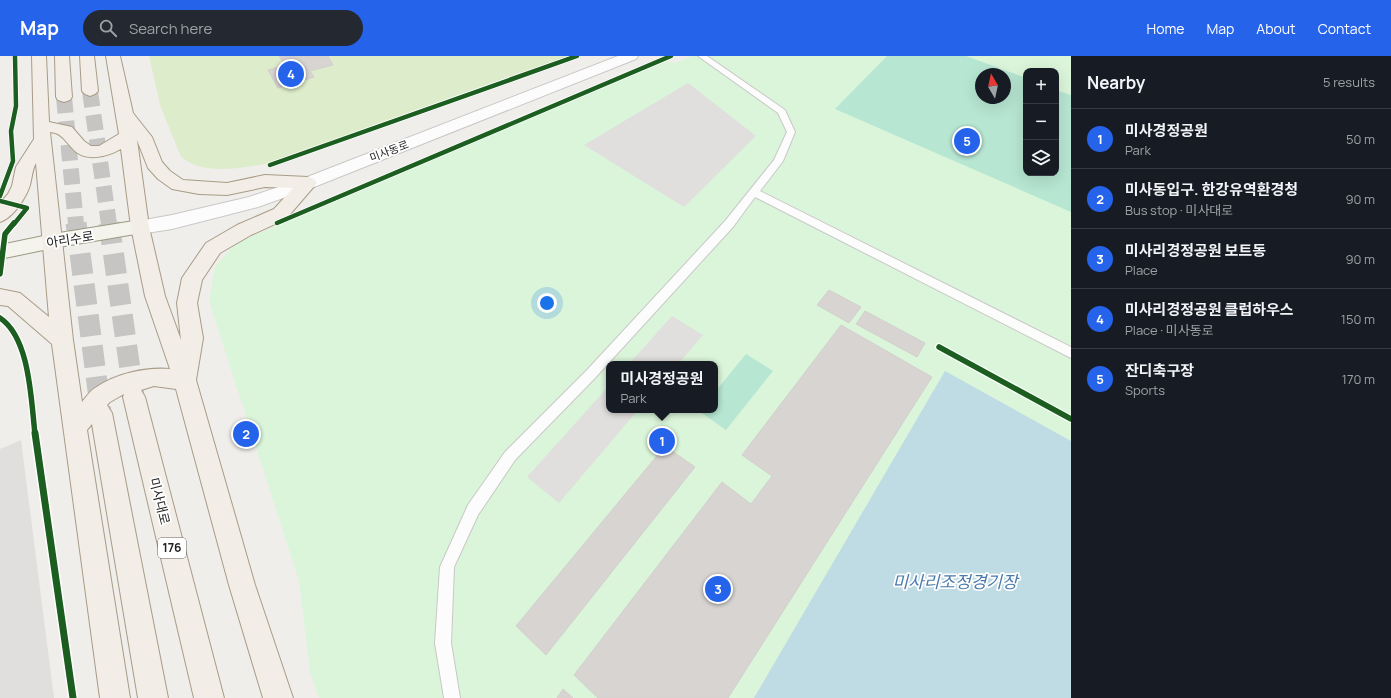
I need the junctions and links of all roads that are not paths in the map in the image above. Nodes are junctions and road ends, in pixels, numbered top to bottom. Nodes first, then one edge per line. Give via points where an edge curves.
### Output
1 (39, 56) edge
2 (62, 56) edge
3 (87, 56) edge
4 (113, 56) edge
5 (631, 56) edge
6 (702, 56) edge
7 (90, 91) tunnel mouth
8 (64, 98) tunnel mouth
9 (124, 114) junction
10 (42, 133) junction
11 (128, 136) junction
12 (308, 183) junction
13 (754, 192) junction
14 (0, 216) edge
15 (140, 227) junction
16 (53, 241) junction
17 (0, 252) edge
18 (0, 297) edge
19 (62, 340) junction
20 (1071, 353) edge
21 (185, 380) junction
22 (134, 397) tunnel mouth
23 (101, 413) tunnel mouth
24 (75, 427) junction
25 (115, 698) edge
26 (153, 698) edge
27 (210, 698) edge
28 (278, 698) edge
29 (452, 698) edge

1 - 10 main road
2 - 8 main road
3 - 7 main road
4 - 9 main road
5 - 12 street, 미사동로
6 - 13 lane via 782,112 791,132 778,161
9 - 11 main road
9 - 12 main road via 144,137 154,164 178,185 227,189 265,181
10 - 11 main road via 64,130 74,138 80,148 95,152 117,145
10 - 14 main road via 25,167 21,186 15,198
10 - 16 main road
11 - 15 main road
12 - 15 street, 미사동로 via 252,203
12 - 21 main road via 280,214 244,230 213,248 192,278 187,303 192,338
13 - 20 lane
13 - 29 lane via 729,224 591,374 510,456 473,510 447,567 443,643
15 - 16 main road, 아리수로
15 - 21 main road via 155,296
16 - 17 main road, 아리수로
16 - 19 main road
18 - 19 main road via 13,299
19 - 24 main road
21 - 24 main road via 154,377 120,385 102,395
21 - 28 main road via 242,585
22 - 27 main road, 미사대로 / 176
23 - 26 main road
24 - 25 main road

